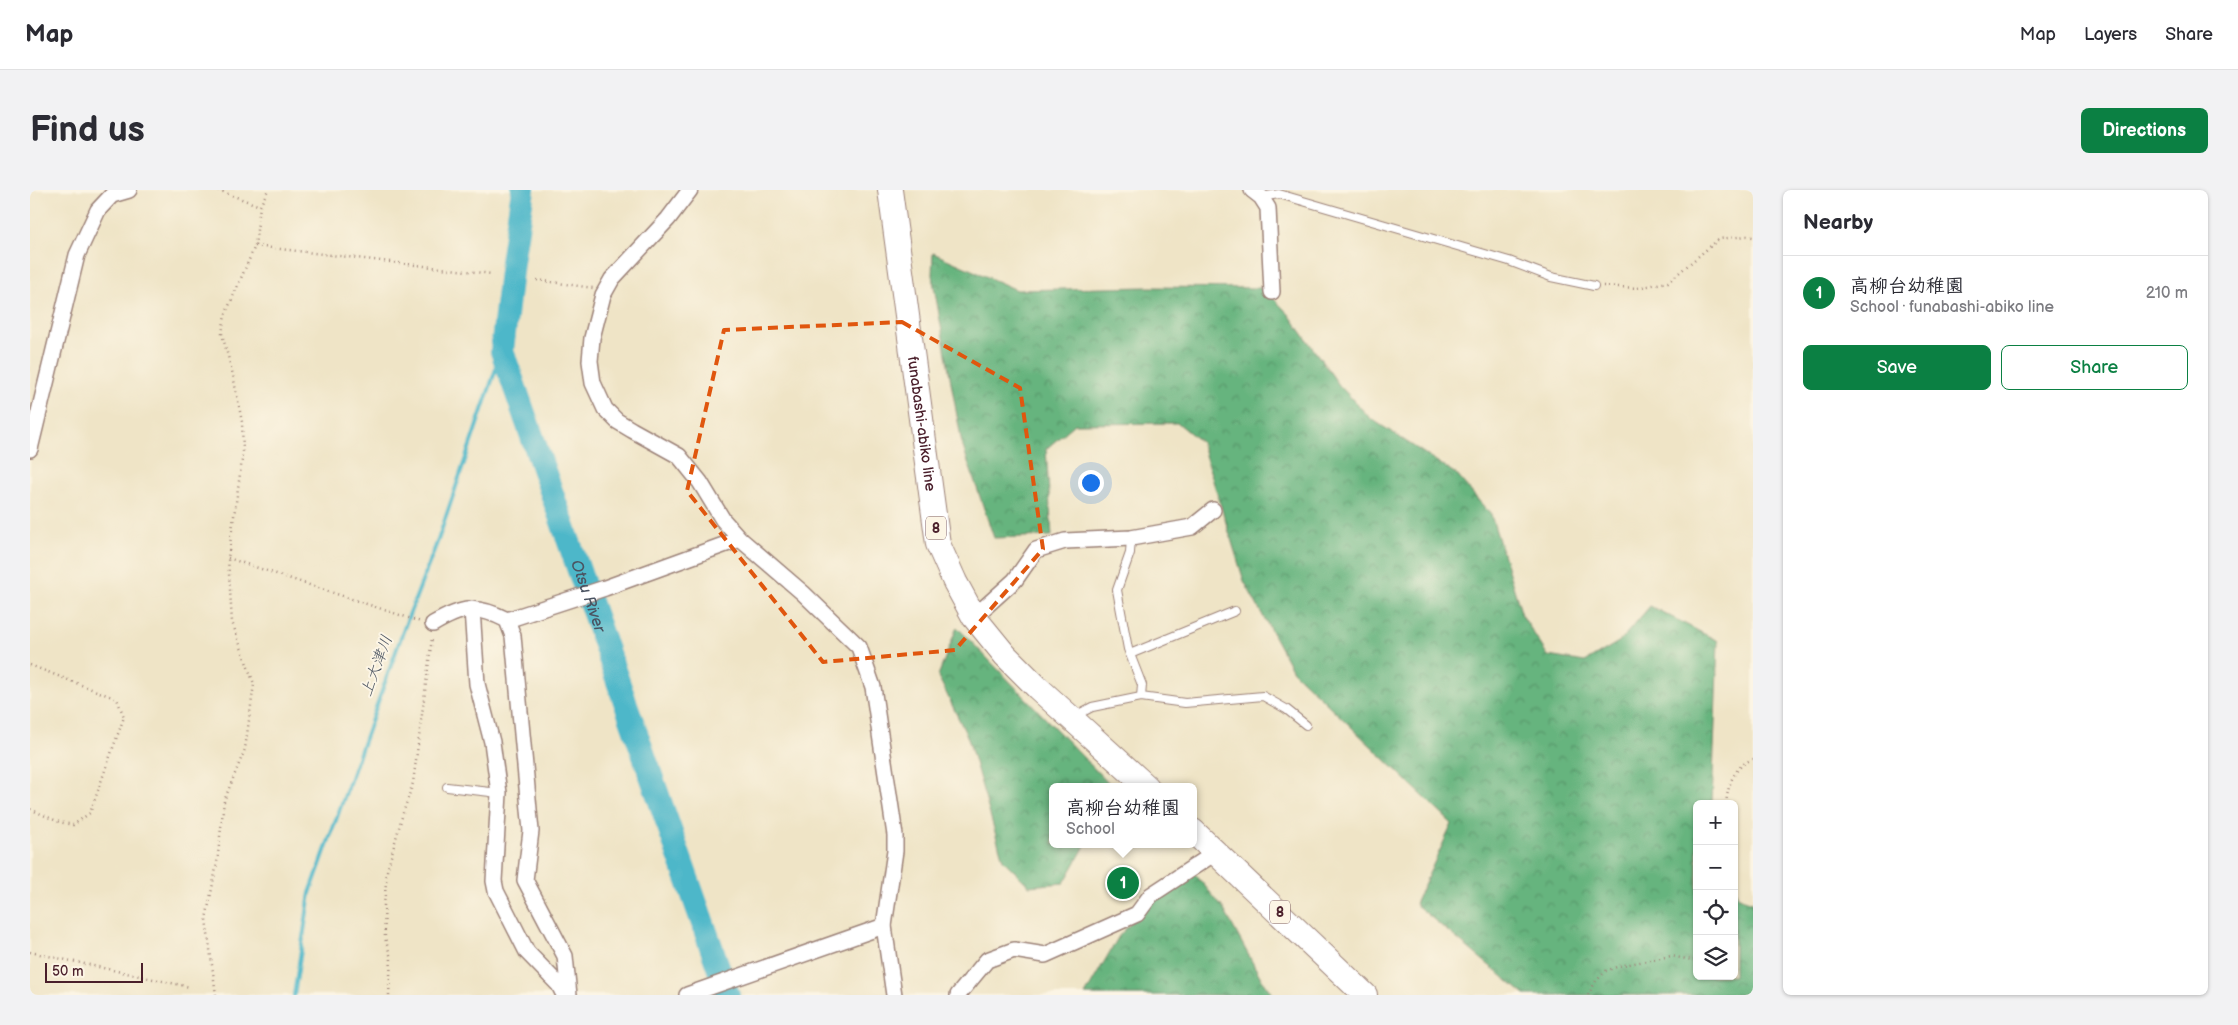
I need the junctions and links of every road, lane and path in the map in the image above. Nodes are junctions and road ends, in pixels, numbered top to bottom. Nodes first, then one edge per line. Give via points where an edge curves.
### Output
1 (129, 190) edge
2 (218, 190) edge
3 (268, 190) edge
4 (690, 190) edge
5 (890, 190) edge
6 (109, 193) edge
7 (1256, 194) edge
8 (260, 206) junction
9 (1753, 237) edge
10 (254, 246) junction
11 (492, 274) dead end
12 (537, 280) dead end
13 (1594, 286) joint
14 (605, 289) junction
15 (1272, 292) dead end
16 (30, 449) edge
17 (1213, 510) dead end
18 (1131, 538) junction
19 (740, 539) junction
20 (228, 558) junction
21 (472, 609) junction
22 (1235, 612) dead end
23 (974, 618) junction
24 (413, 620) dead end
25 (507, 620) junction
26 (433, 624) joint
27 (1130, 654) junction
28 (30, 665) edge
29 (1141, 697) junction
30 (1071, 718) junction
31 (1306, 725) dead end
32 (1753, 758) edge
33 (1144, 783) edge
34 (447, 787) dead end
35 (499, 792) junction
36 (1727, 800) edge
37 (30, 810) edge
38 (1197, 835) edge
39 (1215, 853) junction
40 (884, 926) junction
41 (30, 952) edge
42 (1693, 960) edge
43 (190, 987) dead end
44 (216, 995) edge
45 (388, 995) edge
46 (564, 995) edge
47 (569, 995) edge
48 (687, 995) edge
49 (894, 995) edge
50 (958, 995) edge
51 (1366, 995) edge
52 (1588, 995) edge

1 - 6 street
2 - 8 path
3 - 8 path
4 - 14 street
5 - 23 main road, funabashi-abiko line / 8 via 938,544
6 - 16 street via 76,255
7 - 13 lane via 1279,194 1509,261 1551,277
7 - 15 street via 1268,208
8 - 10 path
9 - 13 path via 1719,239 1668,282 1637,288
10 - 11 path
10 - 20 path via 225,315 222,334 234,375 243,453
12 - 14 path
14 - 19 street via 592,338 590,361 593,384 605,409 617,421 679,456
17 - 18 street via 1192,527
18 - 23 street via 1065,541 1036,550 1014,580
18 - 27 lane via 1130,553 1117,590
19 - 25 street
19 - 40 street via 859,647 867,667 880,728 895,834
20 - 24 path
20 - 44 path via 232,622 254,684 245,749 224,801 206,919
21 - 25 street via 493,612
21 - 26 street via 462,609
21 - 35 street via 477,684 492,742
22 - 27 lane
23 - 30 main road, funabashi-abiko line / 8 via 1005,655
25 - 47 street via 513,636 529,796 531,831 525,880 565,956
26 - 45 path via 413,783 387,871 385,938 391,958
27 - 29 lane via 1142,685
28 - 37 path via 117,699 124,716 90,813 73,825
29 - 30 lane via 1092,707
29 - 31 lane via 1185,702 1263,696
30 - 33 main road, funabashi-abiko line / 8
32 - 36 path via 1735,772
34 - 35 lane
35 - 46 street via 496,891 527,952
38 - 39 main road, 8
39 - 50 street via 1151,895 1137,914 1045,955 1014,950 987,960
39 - 51 main road, 8
40 - 48 street
40 - 49 street
41 - 43 path
42 - 52 path via 1671,956 1619,966 1606,971

